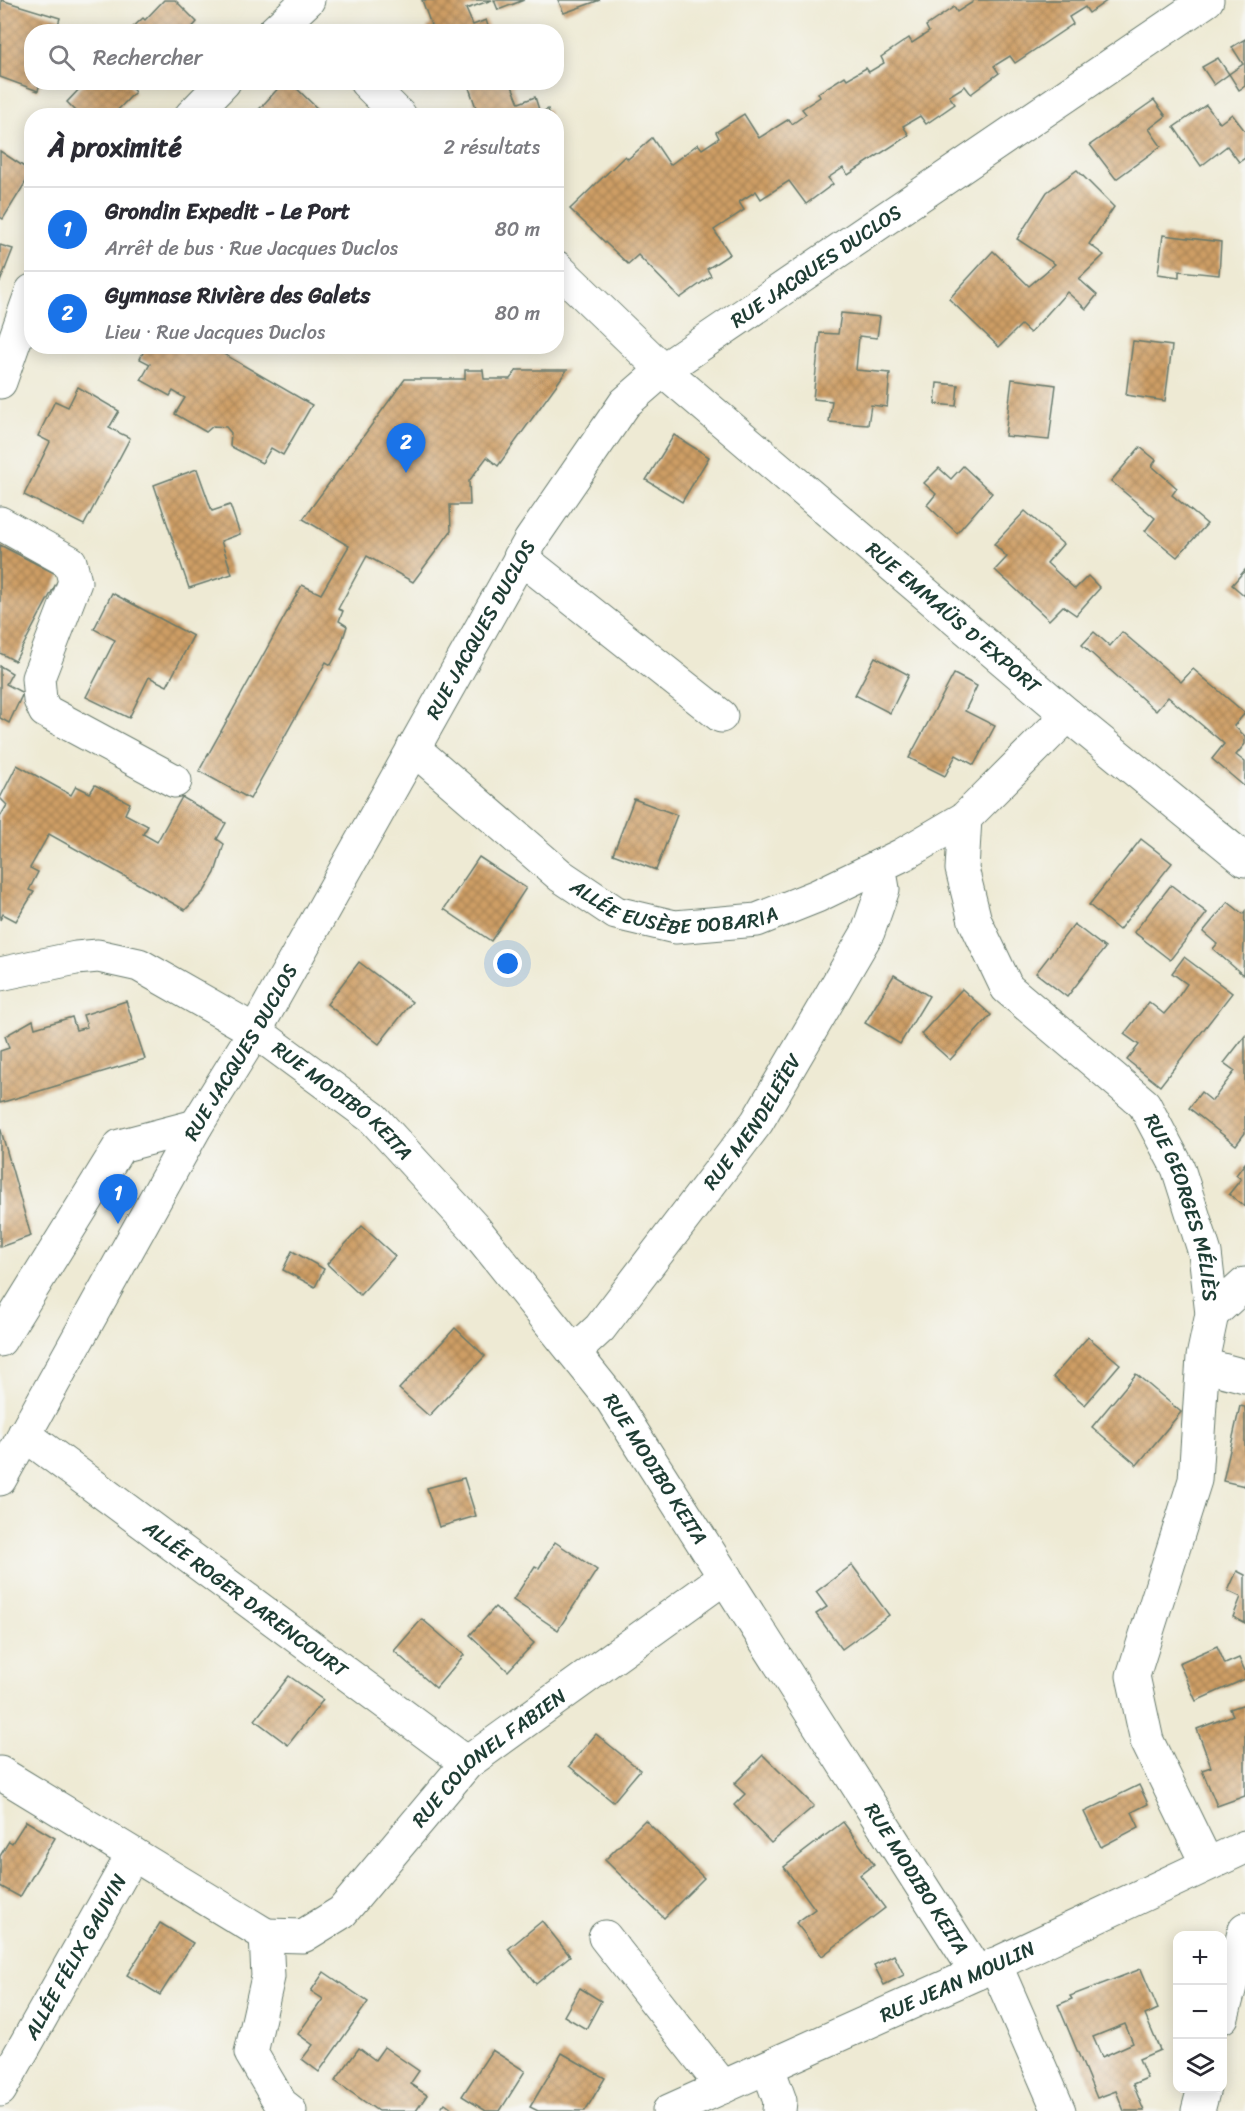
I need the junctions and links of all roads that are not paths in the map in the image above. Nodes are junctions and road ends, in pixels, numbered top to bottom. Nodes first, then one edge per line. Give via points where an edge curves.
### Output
1 (1207, 0) edge
2 (216, 90) edge
3 (374, 90) edge
4 (199, 108) edge
5 (392, 108) edge
6 (564, 275) edge
7 (24, 314) edge
8 (663, 370) junction
9 (0, 382) edge
10 (0, 523) edge
11 (520, 557) junction
12 (1068, 715) junction
13 (721, 716) dead end
14 (414, 748) junction
15 (175, 781) dead end
16 (964, 818) junction
17 (1245, 860) edge
18 (879, 866) junction
19 (0, 974) edge
20 (255, 1031) junction
21 (196, 1126) junction
22 (1245, 1284) edge
23 (1212, 1314) junction
24 (0, 1340) edge
25 (574, 1352) junction
26 (1203, 1365) junction
27 (1245, 1376) edge
28 (24, 1434) junction
29 (0, 1479) edge
30 (725, 1577) junction
31 (467, 1763) junction
32 (0, 1773) edge
33 (1244, 1851) edge
34 (133, 1854) junction
35 (1207, 1864) junction
36 (1245, 1929) edge
37 (266, 1935) junction
38 (605, 1937) dead end
39 (986, 1969) junction
40 (1227, 1998) edge
41 (768, 2068) junction
42 (723, 2087) junction
43 (0, 2090) edge
44 (1203, 2093) edge
45 (290, 2111) edge
46 (669, 2111) edge
47 (779, 2111) edge
48 (1059, 2111) edge
49 (1198, 2111) edge

1 - 8 street, RUE JACQUES DUCLOS
2 - 4 street
3 - 5 street
6 - 8 street, RUE EMMAÜS D'EXPORT
7 - 9 street
8 - 11 street, RUE JACQUES DUCLOS via 625,403
8 - 12 street, RUE EMMAÜS D'EXPORT
10 - 15 street via 70,562 74,568 75,582 38,678 37,689 45,711
11 - 13 street
11 - 14 street, RUE JACQUES DUCLOS
12 - 16 street
12 - 17 street, RUE EMMAÜS D'EXPORT
14 - 18 street, ALLÉE EUSÈBE DOBARIA via 561,876 616,913 675,927 757,920
14 - 20 street, RUE JACQUES DUCLOS
16 - 18 street, ALLÉE EUSÈBE DOBARIA
16 - 23 street, RUE GEORGES MÉLIÈS via 962,869 975,921 1007,988 1144,1104 1178,1168 1205,1253
18 - 25 street, RUE MENDELEÏEV via 884,889 868,932 757,1122 600,1328
19 - 20 street, RUE MODIBO KEITA via 76,958 108,958 139,966
20 - 21 street, RUE JACQUES DUCLOS
20 - 25 street, RUE MODIBO KEITA via 374,1118 474,1228
21 - 24 street via 120,1146
21 - 28 street, RUE JACQUES DUCLOS
22 - 23 street
23 - 26 street, RUE GEORGES MÉLIÈS
25 - 30 street, RUE MODIBO KEITA via 612,1400
26 - 27 street
26 - 35 street, RUE GEORGES MÉLIÈS via 1194,1480 1133,1676 1147,1741
28 - 29 street, RUE JACQUES DUCLOS
28 - 31 street, ALLÉE ROGER DARENCOURT
30 - 31 street, RUE COLONEL FABIEN
30 - 39 street, RUE MODIBO KEITA
31 - 37 street, RUE COLONEL FABIEN via 342,1912 303,1936
32 - 34 street
33 - 35 street, RUE JEAN MOULIN
34 - 37 street
34 - 43 street, ALLÉE FÉLIX GAUVIN
35 - 39 street, RUE JEAN MOULIN
36 - 40 street
37 - 45 street via 268,1977 251,2053 281,2104
38 - 42 street
39 - 41 street, RUE JEAN MOULIN
39 - 48 street, RUE MODIBO KEITA
41 - 42 street, RUE JEAN MOULIN
41 - 47 street via 780,2101
42 - 46 street, RUE JEAN MOULIN
44 - 49 street

